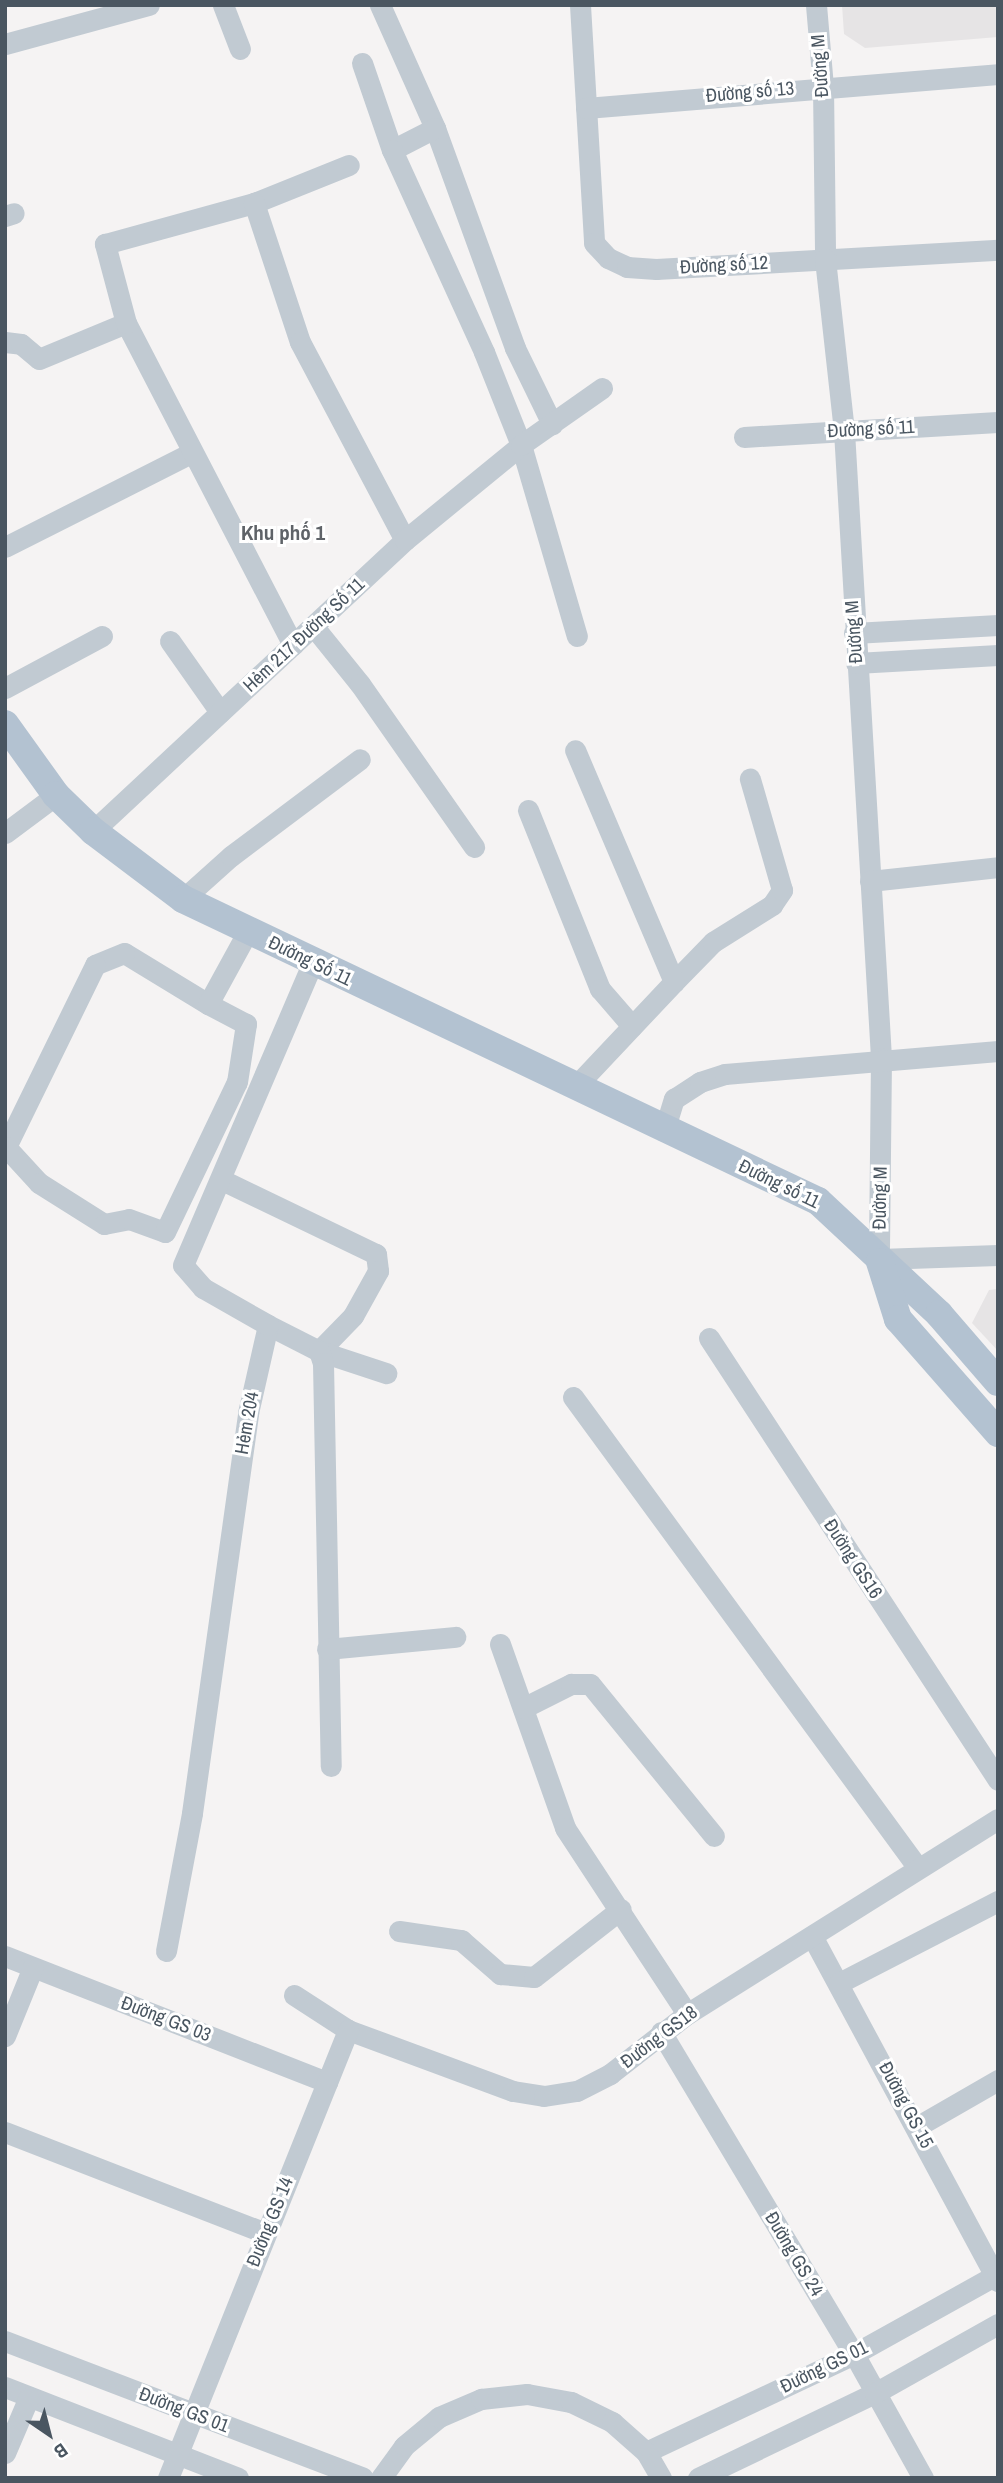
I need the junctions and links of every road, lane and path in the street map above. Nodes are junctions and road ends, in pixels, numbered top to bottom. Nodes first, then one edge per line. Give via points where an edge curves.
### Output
1 (149, 5) edge
2 (223, 5) edge
3 (380, 5) edge
4 (580, 5) edge
5 (816, 5) edge
6 (5, 44) edge
7 (240, 50) dead end
8 (362, 63) dead end
9 (998, 74) edge
10 (823, 86) junction
11 (586, 108) junction
12 (435, 128) junction
13 (392, 150) junction
14 (349, 165) dead end
15 (254, 203) junction
16 (998, 250) edge
17 (825, 259) junction
18 (125, 323) junction
19 (5, 342) edge
20 (602, 388) dead end
21 (998, 422) edge
22 (552, 424) junction
23 (844, 431) junction
24 (744, 437) dead end
25 (521, 445) junction
26 (191, 453) junction
27 (405, 540) junction
28 (5, 547) edge
29 (998, 625) edge
30 (314, 627) junction
31 (854, 633) junction
32 (102, 636) dead end
33 (578, 636) dead end
34 (170, 641) dead end
35 (293, 645) junction
36 (998, 655) edge
37 (856, 663) junction
38 (5, 688) edge
39 (220, 712) junction
40 (5, 724) edge
41 (575, 750) dead end
42 (360, 759) dead end
43 (750, 779) dead end
44 (56, 795) junction
45 (528, 810) dead end
46 (93, 831) junction
47 (5, 833) edge
48 (474, 847) dead end
49 (998, 867) edge
50 (870, 881) junction
51 (183, 899) junction
52 (248, 931) junction
53 (313, 962) junction
54 (674, 982) junction
55 (208, 1004) junction
56 (632, 1026) junction
57 (998, 1051) edge
58 (881, 1058) junction
59 (574, 1088) junction
60 (664, 1131) junction
61 (222, 1180) junction
62 (998, 1255) edge
63 (879, 1259) junction
64 (268, 1325) junction
65 (709, 1338) dead end
66 (319, 1351) junction
67 (386, 1373) dead end
68 (998, 1382) edge
69 (573, 1397) dead end
70 (998, 1433) edge
71 (455, 1637) dead end
72 (500, 1644) dead end
73 (327, 1649) junction
74 (523, 1708) junction
75 (331, 1766) dead end
76 (998, 1780) edge
77 (998, 1819) edge
78 (714, 1836) dead end
79 (918, 1868) junction
80 (998, 1901) edge
81 (621, 1909) junction
82 (399, 1931) dead end
83 (812, 1936) junction
84 (166, 1951) dead end
85 (5, 1956) edge
86 (33, 1967) junction
87 (839, 1983) junction
88 (294, 1995) dead end
89 (687, 2014) junction
90 (348, 2030) junction
91 (661, 2032) junction
92 (5, 2036) edge
93 (998, 2080) edge
94 (327, 2082) junction
95 (918, 2126) junction
96 (5, 2132) edge
97 (265, 2233) junction
98 (997, 2277) edge
99 (998, 2324) edge
100 (5, 2341) edge
101 (854, 2354) junction
102 (5, 2388) edge
103 (875, 2393) junction
104 (29, 2397) junction
105 (192, 2413) junction
106 (646, 2452) junction
107 (5, 2453) edge
108 (177, 2454) junction
109 (167, 2478) edge
110 (239, 2478) edge
111 (363, 2478) edge
112 (381, 2478) edge
113 (661, 2478) edge
114 (698, 2478) edge
115 (923, 2478) edge

1 - 6 street
2 - 7 street
3 - 12 street
4 - 11 street, Đường số 12
5 - 10 street, Đường M
8 - 13 street
9 - 10 street, Đường số 13
10 - 11 street, Đường số 13
10 - 17 street, Đường M
11 - 17 street, Đường số 12 via 594,243 608,258 627,267 656,270
12 - 13 street
12 - 22 street via 515,348
13 - 25 street
14 - 15 street
15 - 18 street via 105,244
15 - 27 street via 300,342
16 - 17 street, Đường số 12
17 - 23 street, Đường M
18 - 19 street via 39,359 22,345
18 - 26 street
20 - 22 street, Hẻm 217 Đường Số 11
21 - 23 street, Đường số 11
22 - 25 street, Hẻm 217 Đường Số 11
23 - 24 street, Đường số 11
23 - 31 street, Đường M
25 - 27 street, Hẻm 217 Đường Số 11
25 - 33 street
26 - 28 street
26 - 35 street
27 - 30 street, Hẻm 217 Đường Số 11
29 - 31 street
30 - 35 street, Hẻm 217 Đường Số 11
30 - 48 street via 360,684
31 - 37 street, Đường M
32 - 38 street
34 - 39 street
35 - 39 street, Hẻm 217 Đường Số 11
36 - 37 street
37 - 50 street, Đường M
39 - 46 street, Hẻm 217 Đường Số 11
40 - 44 main road, Đường Số 11
41 - 54 street
42 - 51 street via 231,856
43 - 54 street via 782,890 772,905 713,942
44 - 46 main road, Đường Số 11
44 - 47 street
45 - 56 street via 600,989
46 - 51 main road, Đường Số 11
49 - 50 street
50 - 58 street, Đường M
51 - 52 main road, Đường Số 11
52 - 53 main road, Đường Số 11
52 - 55 street
53 - 59 main road, Đường Số 11
53 - 61 street
54 - 56 street
55 - 55 street via 246,1024 237,1082 165,1231 129,1219 104,1224 39,1183 6,1147 94,965 124,953
56 - 59 street
57 - 58 street
58 - 60 street via 725,1074 700,1082 674,1099
58 - 63 street, Đường M
59 - 60 main road, Đường Số 11
60 - 63 main road, Đường số 11 via 818,1200 844,1220
61 - 64 street via 183,1265 203,1288
61 - 66 street via 376,1254 378,1271 353,1315
62 - 63 street
63 - 68 main road, Đường số 11 via 939,1314
63 - 70 main road via 898,1319
64 - 66 street
64 - 84 street, Hẻm 204 via 248,1413 192,1813
65 - 76 street, Đường GS16
66 - 67 street
66 - 73 street via 323,1363
69 - 79 street
71 - 73 street
72 - 74 street
73 - 75 street
74 - 78 street via 571,1684 590,1685
74 - 81 street via 565,1828
77 - 79 street, Đường GS18
79 - 83 street, Đường GS18
80 - 87 street
81 - 82 street via 534,1978 500,1974 461,1940
81 - 89 street
83 - 87 street, Đường GS 15
83 - 89 street, Đường GS18
85 - 86 street, Đường GS 03
86 - 92 street
86 - 94 street, Đường GS 03
87 - 95 street, Đường GS 15
88 - 90 street, Đường GS18
89 - 91 street, Đường GS18
90 - 91 street, Đường GS18 via 513,2091 544,2096 594,2084
90 - 94 street, Đường GS 14
91 - 101 street, Đường GS 24
93 - 95 street
94 - 97 street, Đường GS 14
95 - 98 street, Đường GS 15
96 - 97 street
97 - 105 street, Đường GS 14
98 - 101 street, Đường GS 01
99 - 103 street
100 - 105 street, Đường GS 01
101 - 103 street, Đường GS 24
101 - 106 street, Đường GS 01
102 - 104 street
103 - 114 street
103 - 115 street, Đường GS 24
104 - 107 street
104 - 108 street
105 - 108 street, Đường GS 14
105 - 111 street, Đường GS 01
106 - 112 street via 612,2422 572,2402 527,2394 481,2399 439,2417 404,2446
106 - 113 street
108 - 109 street
108 - 110 street

